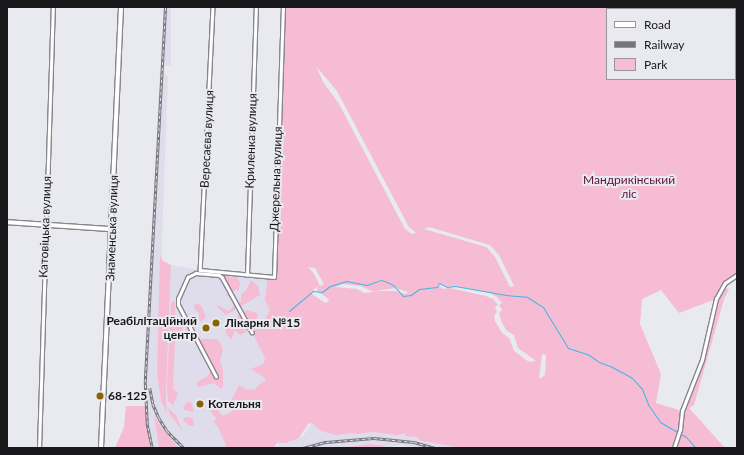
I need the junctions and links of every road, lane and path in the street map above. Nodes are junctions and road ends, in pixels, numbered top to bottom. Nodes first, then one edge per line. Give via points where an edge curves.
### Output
1 (53, 7) edge
2 (121, 7) edge
3 (213, 7) edge
4 (256, 7) edge
5 (283, 7) edge
6 (7, 222) edge
7 (45, 225) junction
8 (111, 229) junction
9 (200, 270) joint
10 (230, 273) junction
11 (247, 275) junction
12 (737, 275) edge
13 (222, 277) junction
14 (252, 332) dead end
15 (216, 377) dead end
16 (39, 448) edge
17 (101, 448) edge
18 (674, 448) edge

1 - 7 street, Катовіцька вулиця
2 - 8 main road, Знаменська вулиця
3 - 9 street, Вересаєва вулиця
4 - 11 street, Криленка вулиця
5 - 11 street, Джерельна вулиця via 274,277
6 - 7 main road
7 - 8 main road
7 - 16 street, Катовіцька вулиця
8 - 17 main road, Знаменська вулиця
9 - 10 street, Джерельна вулиця
10 - 11 street, Джерельна вулиця
10 - 13 street
12 - 18 street via 725,283 716,299 702,360 682,411 680,430
13 - 14 street
13 - 15 street via 192,274 188,277 178,299 178,304

